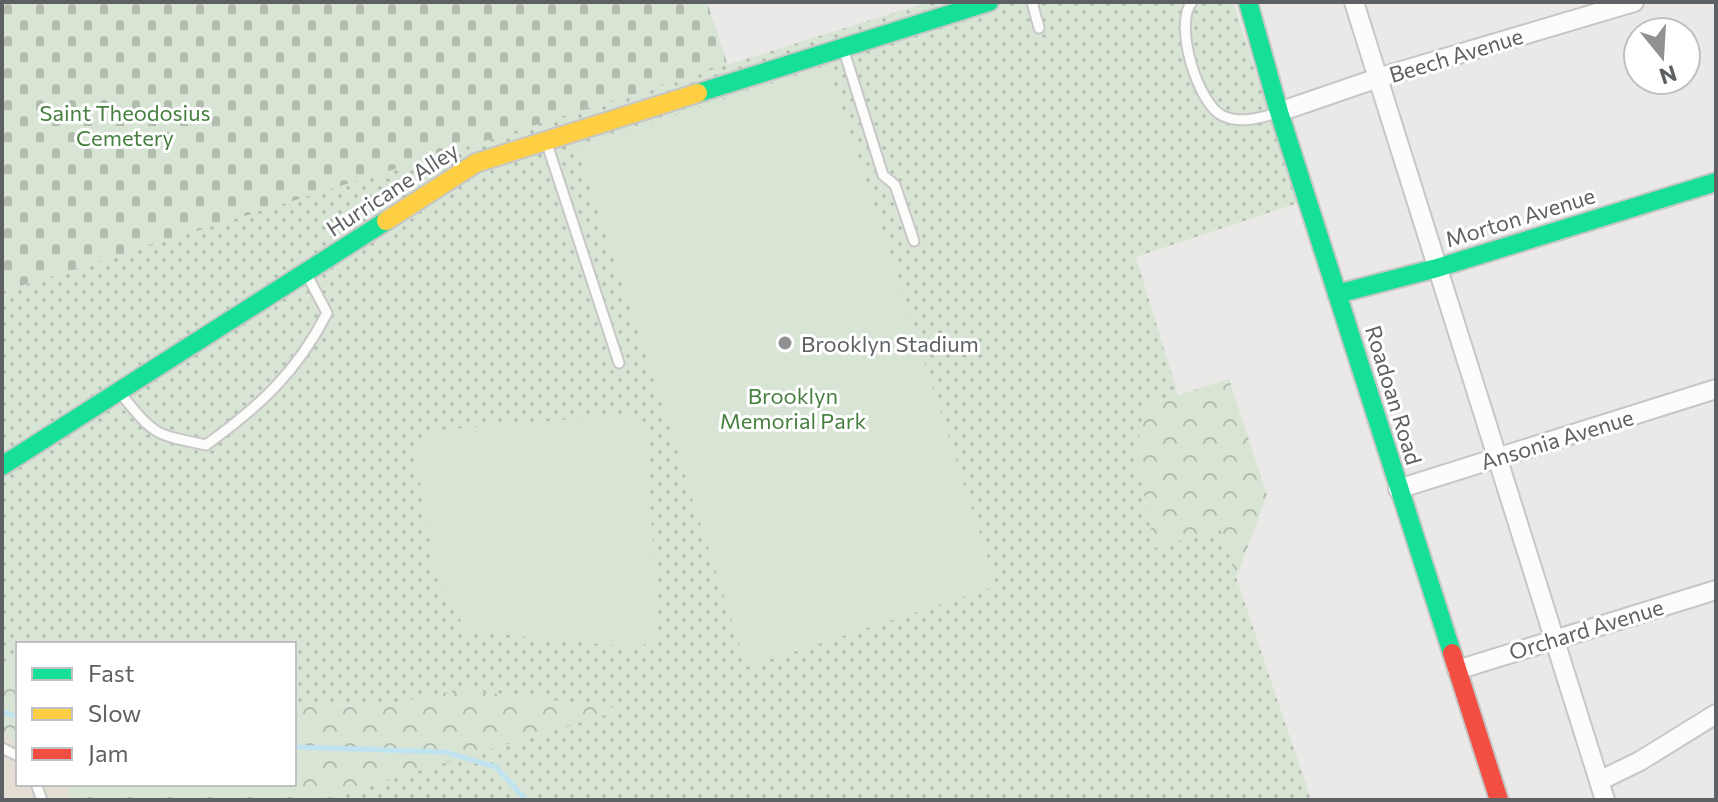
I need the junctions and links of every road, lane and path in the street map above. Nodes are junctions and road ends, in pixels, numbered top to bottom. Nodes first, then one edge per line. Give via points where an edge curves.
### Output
1 (989, 2) edge
2 (1032, 2) edge
3 (1192, 2) edge
4 (1248, 2) edge
5 (1354, 2) edge
6 (1634, 2) edge
7 (1039, 28) dead end
8 (843, 48) junction
9 (1378, 78) junction
10 (1279, 112) junction
11 (546, 141) junction
12 (1716, 182) edge
13 (914, 241) dead end
14 (1437, 268) junction
15 (306, 272) junction
16 (1337, 294) junction
17 (619, 363) dead end
18 (1716, 389) edge
19 (119, 391) junction
20 (1498, 457) junction
21 (2, 466) edge
22 (1398, 489) junction
23 (1716, 590) edge
24 (1554, 638) junction
25 (1457, 670) junction
26 (1716, 714) edge
27 (1599, 781) junction
28 (1499, 800) edge
29 (1605, 800) edge

1 - 8 street, Hurricane Alley
2 - 7 lane
3 - 10 lane via 1183,22 1184,35 1210,107 1241,120
4 - 10 street, Roadoan Road
5 - 9 street
6 - 9 street, Beech Avenue
8 - 11 street, Hurricane Alley
8 - 13 lane via 883,175 895,185
9 - 10 street, Beech Avenue
9 - 14 street
10 - 16 street, Roadoan Road
11 - 15 street, Hurricane Alley via 476,163
11 - 17 lane
12 - 14 street, Morton Avenue
14 - 16 street, Morton Avenue
14 - 20 street
15 - 19 street, Hurricane Alley
15 - 19 lane via 327,313 311,345 273,392 206,445 148,428
16 - 22 street, Roadoan Road
18 - 20 street, Ansonia Avenue
19 - 21 street, Hurricane Alley
20 - 22 street, Ansonia Avenue
20 - 24 street
22 - 25 street, Roadoan Road
23 - 24 street, Orchard Avenue
24 - 25 street, Orchard Avenue
24 - 27 street
25 - 28 street, Roadoan Road
26 - 27 street
27 - 29 street

